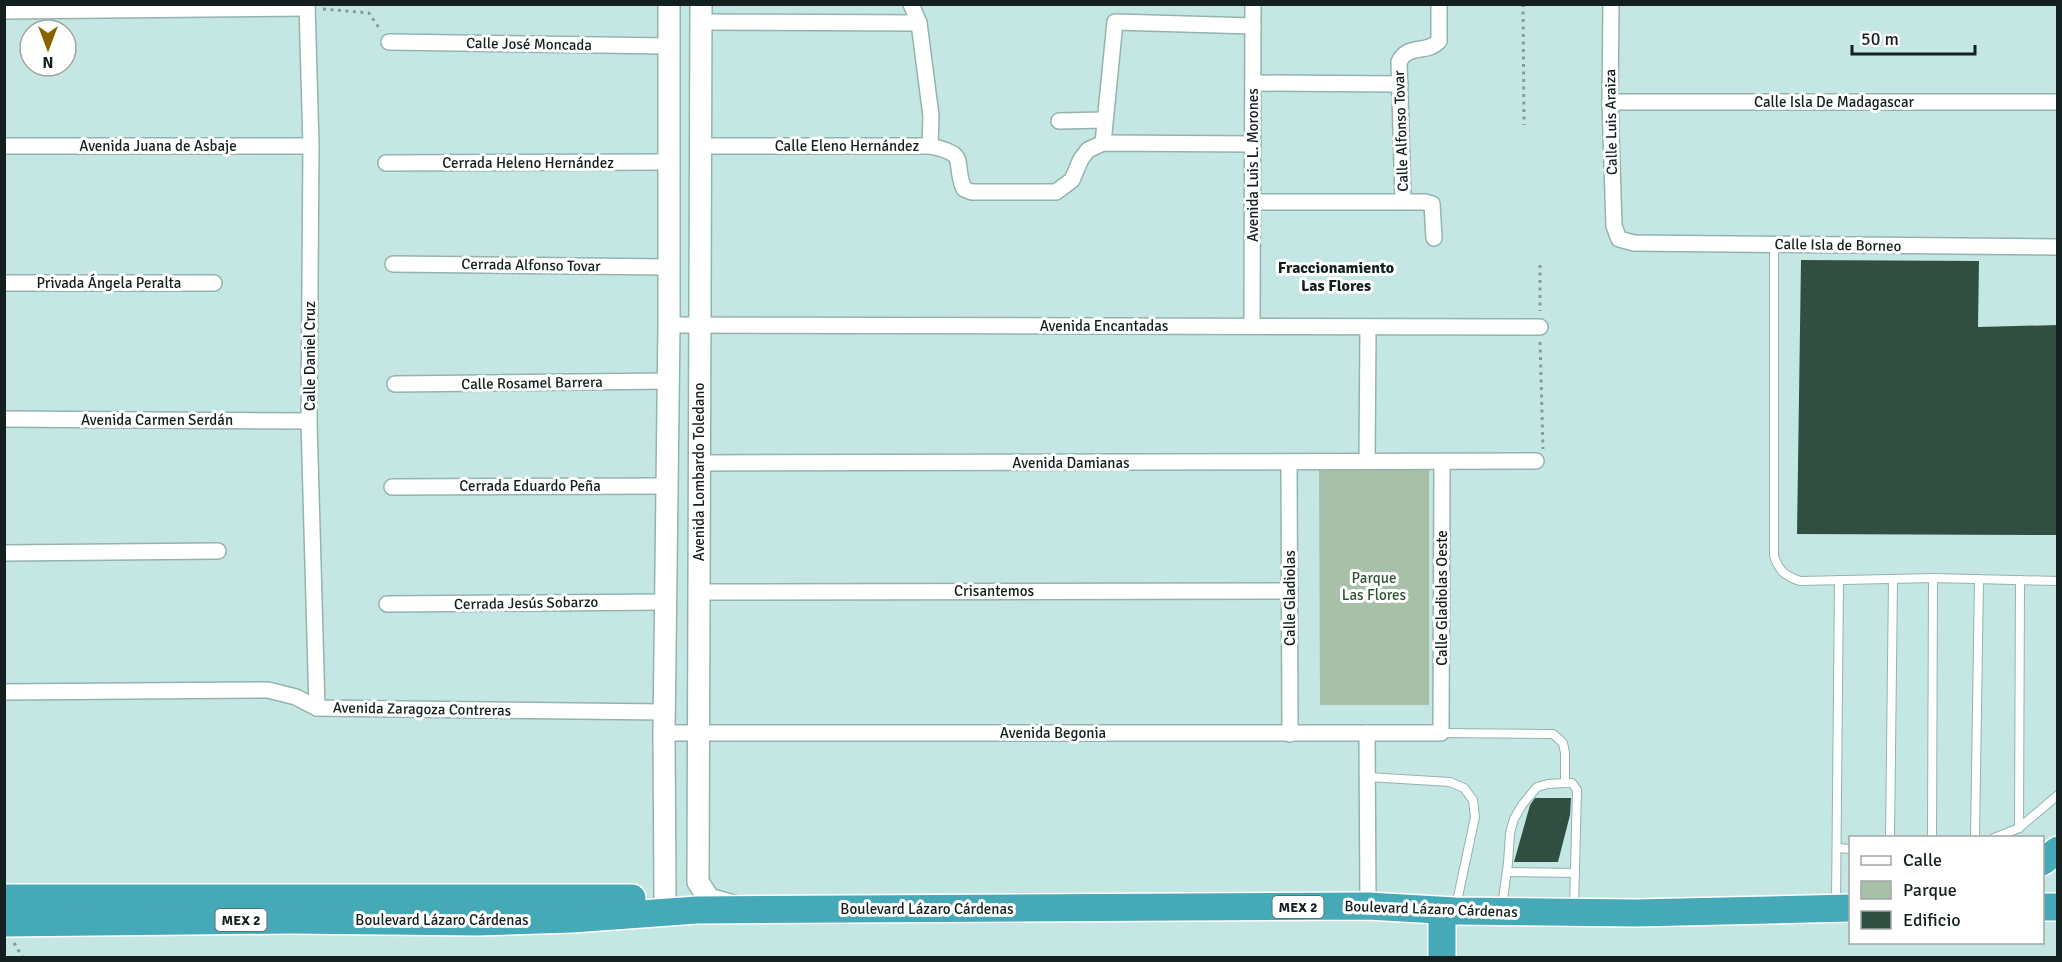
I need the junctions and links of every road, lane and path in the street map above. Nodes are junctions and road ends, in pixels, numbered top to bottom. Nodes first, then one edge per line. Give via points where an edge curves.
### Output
1 (669, 4) edge
2 (911, 4) edge
3 (1253, 4) edge
4 (1439, 4) edge
5 (1523, 4) edge
6 (1611, 4) edge
7 (307, 6) edge
8 (4, 11) edge
9 (701, 13) edge
10 (920, 23) junction
11 (1253, 26) junction
12 (389, 42) joint
13 (669, 46) junction
14 (1253, 83) junction
15 (1400, 84) junction
16 (1610, 102) junction
17 (2058, 102) edge
18 (1104, 120) junction
19 (1059, 121) dead end
20 (1524, 125) dead end
21 (1103, 142) junction
22 (1253, 144) junction
23 (4, 146) edge
24 (311, 146) junction
25 (700, 146) junction
26 (930, 146) junction
27 (669, 162) junction
28 (386, 163) dead end
29 (1403, 201) junction
30 (1253, 202) junction
31 (1434, 238) dead end
32 (1619, 239) joint
33 (1774, 244) junction
34 (2058, 248) edge
35 (393, 264) dead end
36 (1540, 265) dead end
37 (669, 267) junction
38 (4, 283) edge
39 (214, 283) dead end
40 (669, 325) junction
41 (700, 326) junction
42 (1252, 326) junction
43 (1540, 327) junction
44 (1368, 328) junction
45 (669, 381) junction
46 (395, 384) dead end
47 (4, 419) edge
48 (309, 421) junction
49 (1367, 461) junction
50 (1536, 461) joint
51 (1289, 462) junction
52 (1442, 462) junction
53 (699, 463) junction
54 (667, 486) junction
55 (392, 487) dead end
56 (218, 551) dead end
57 (4, 553) edge
58 (1893, 579) junction
59 (1933, 579) junction
60 (1978, 579) junction
61 (1839, 580) junction
62 (2020, 580) junction
63 (2058, 580) edge
64 (1290, 591) junction
65 (699, 592) junction
66 (666, 602) junction
67 (387, 604) dead end
68 (4, 692) edge
69 (317, 708) junction
70 (664, 722) junction
71 (698, 731) junction
72 (1367, 733) junction
73 (1441, 733) junction
74 (1290, 734) junction
75 (1368, 777) junction
76 (1565, 783) junction
77 (2058, 795) edge
78 (2019, 828) junction
79 (1890, 836) edge
80 (1932, 836) edge
81 (1975, 836) edge
82 (1997, 836) edge
83 (1838, 848) junction
84 (1849, 849) edge
85 (2058, 850) edge
86 (2044, 861) edge
87 (1507, 872) junction
88 (1575, 873) junction
89 (664, 897) junction
90 (4, 898) edge
91 (1368, 906) junction
92 (1843, 908) edge
93 (697, 910) junction
94 (745, 910) junction
95 (1448, 911) junction
96 (1501, 912) junction
97 (1574, 913) junction
98 (4, 923) edge
99 (1442, 957) edge

1 - 13 main road, Avenida Lombardo Toledano
2 - 10 street
3 - 11 street, Avenida Luis L. Morones
4 - 15 street, Calle Alfonso Tovar via 1439,40 1430,48 1401,57
5 - 20 path
6 - 16 street, Calle Luis Araiza
7 - 8 street
7 - 12 path via 369,13
7 - 24 street, Calle Daniel Cruz
9 - 10 street
9 - 25 main road, Avenida Lombardo Toledano
10 - 26 street via 931,116
11 - 14 street, Avenida Luis L. Morones
11 - 18 street via 1115,22
12 - 13 street, Calle José Moncada
13 - 27 main road, Avenida Lombardo Toledano
14 - 15 street
14 - 22 street, Avenida Luis L. Morones
15 - 29 street, Calle Alfonso Tovar
16 - 17 street, Calle Isla De Madagascar
16 - 32 street, Calle Luis Araiza via 1614,226
18 - 19 street
18 - 21 street
21 - 22 street
21 - 26 street, Calle Eleno Hernández via 1089,150 1072,180 1056,192 972,192 964,189 955,155
22 - 30 street, Avenida Luis L. Morones
23 - 24 street, Avenida Juana de Asbaje
24 - 48 street, Calle Daniel Cruz
25 - 26 street, Calle Eleno Hernández
25 - 41 main road, Avenida Lombardo Toledano
27 - 28 street, Cerrada Heleno Hernández
27 - 37 main road, Avenida Lombardo Toledano
29 - 30 street
29 - 31 street via 1432,204
30 - 42 street, Avenida Luis L. Morones
32 - 33 street, Calle Isla de Borneo via 1634,243
33 - 34 street, Calle Isla de Borneo
33 - 61 lane via 1774,556 1787,577 1800,581
35 - 37 street, Cerrada Alfonso Tovar
36 - 43 path
37 - 40 main road, Avenida Lombardo Toledano
38 - 39 street, Privada Ángela Peralta
40 - 41 street, Avenida Encantadas
40 - 45 main road, Avenida Lombardo Toledano
41 - 42 street, Avenida Encantadas
41 - 53 main road, Avenida Lombardo Toledano
42 - 44 street, Avenida Encantadas
43 - 44 street, Avenida Encantadas
43 - 50 path via 1543,450
44 - 49 street
45 - 46 street, Calle Rosamel Barrera
45 - 54 main road, Avenida Lombardo Toledano
47 - 48 street, Avenida Carmen Serdán
48 - 69 street, Calle Daniel Cruz
49 - 51 street, Avenida Damianas
49 - 52 street, Avenida Damianas
50 - 52 street, Avenida Damianas
51 - 53 street, Avenida Damianas
51 - 64 street, Calle Gladiolas
52 - 73 street, Calle Gladiolas Oeste
53 - 65 main road, Avenida Lombardo Toledano
54 - 55 street, Cerrada Eduardo Peña
54 - 66 main road, Avenida Lombardo Toledano
56 - 57 street
58 - 59 lane
58 - 61 lane
58 - 79 lane
59 - 60 lane
59 - 80 lane
60 - 62 lane
60 - 81 lane
61 - 83 lane
62 - 63 lane
62 - 78 lane
64 - 65 street, Crisantemos
64 - 74 street, Calle Gladiolas
65 - 71 main road, Avenida Lombardo Toledano
66 - 67 street, Cerrada Jesús Sobarzo
66 - 70 main road, Avenida Lombardo Toledano
68 - 69 street, Avenida Zaragoza Contreras via 268,690 296,697
69 - 70 street, Avenida Zaragoza Contreras
70 - 71 street, Avenida Begonia
70 - 89 main road, Avenida Lombardo Toledano
71 - 74 street, Avenida Begonia
71 - 94 main road, Avenida Lombardo Toledano via 698,882 709,899
72 - 73 street, Avenida Begonia
72 - 74 street, Avenida Begonia
72 - 75 street
73 - 76 lane via 1553,734 1563,743
75 - 91 street
75 - 95 lane via 1450,782 1464,788 1473,800 1475,818
76 - 87 lane via 1537,787 1522,805 1510,832
76 - 88 lane via 1572,783 1577,789
77 - 78 lane
78 - 82 lane
83 - 84 lane
83 - 92 lane
85 - 86 highway
87 - 88 lane
87 - 96 lane
88 - 97 lane
89 - 90 highway
89 - 93 highway
91 - 94 highway, Boulevard Lázaro Cárdenas / MEX 2
91 - 95 highway, Boulevard Lázaro Cárdenas / MEX 2
92 - 97 highway, Boulevard Lázaro Cárdenas / MEX 2
93 - 94 highway, Boulevard Lázaro Cárdenas / MEX 2
93 - 98 highway, Boulevard Lázaro Cárdenas / MEX 2 via 478,922
95 - 96 highway, Boulevard Lázaro Cárdenas / MEX 2
95 - 99 highway
96 - 97 highway, Boulevard Lázaro Cárdenas / MEX 2

